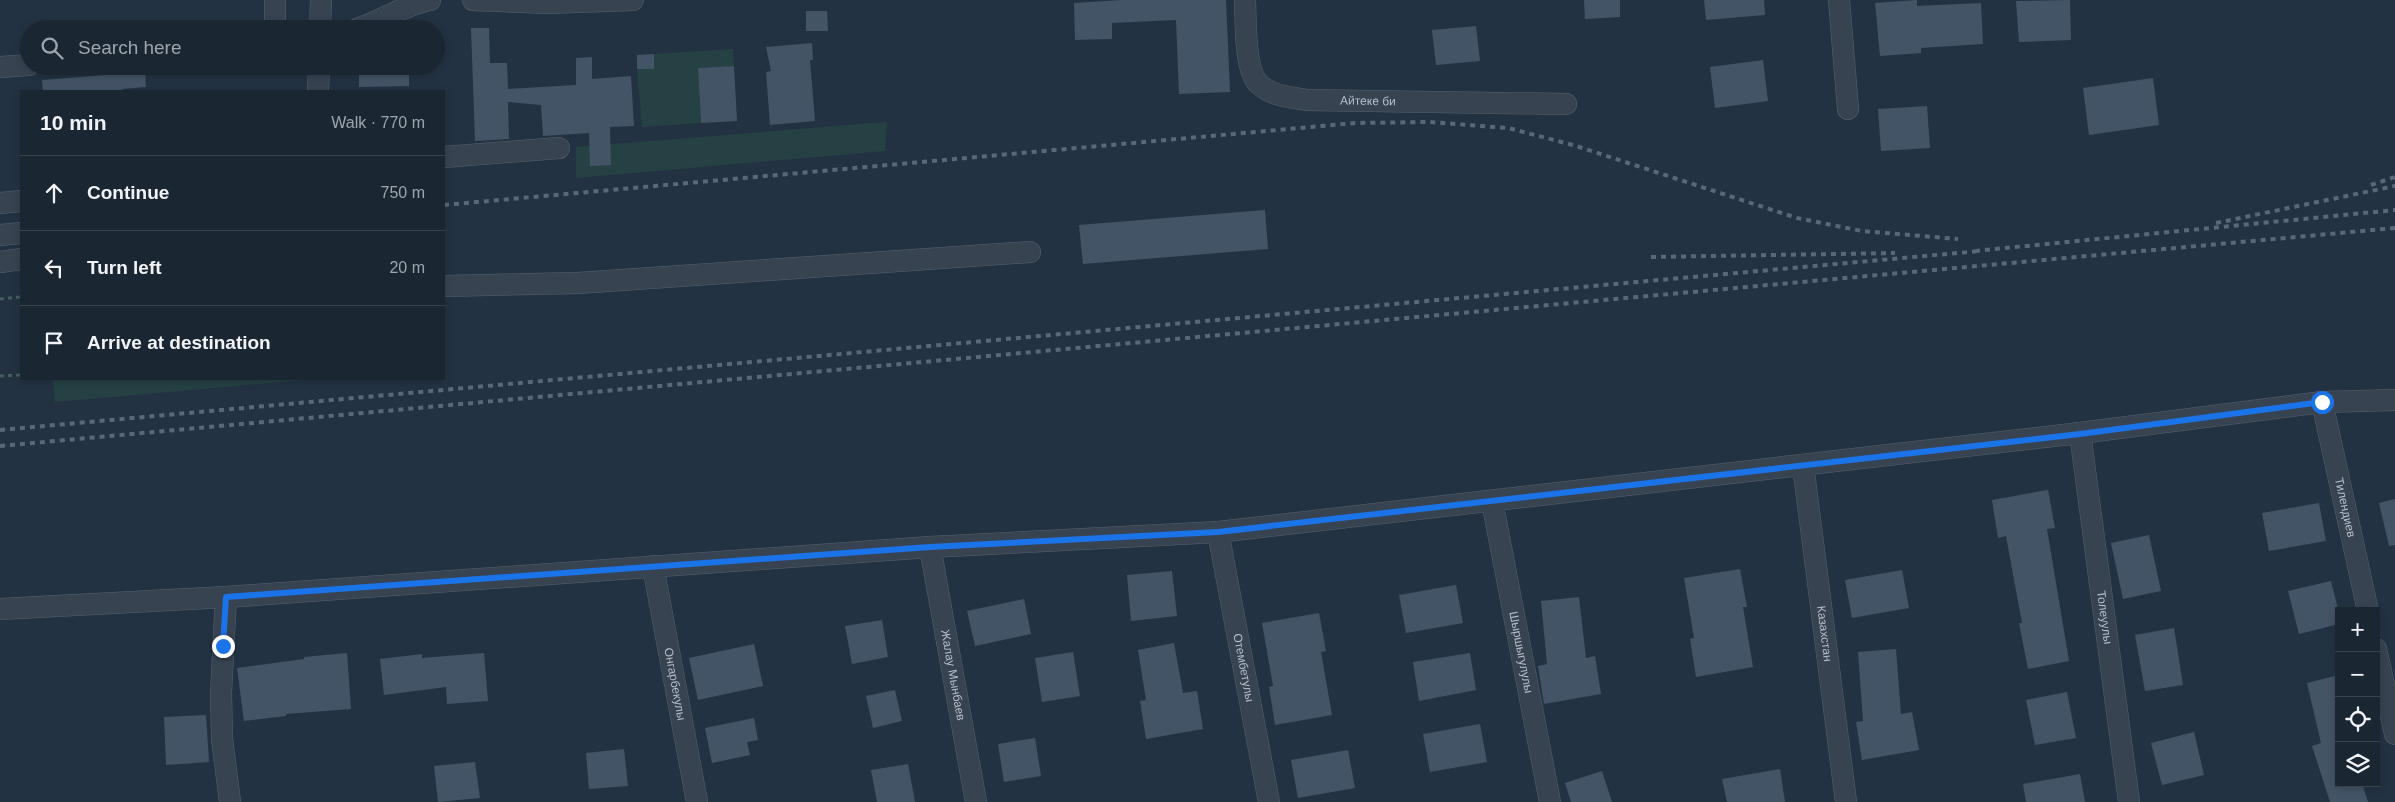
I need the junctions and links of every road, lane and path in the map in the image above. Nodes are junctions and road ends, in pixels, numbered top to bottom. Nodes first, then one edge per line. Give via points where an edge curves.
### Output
1 (275, 0) edge
2 (321, 0) edge
3 (430, 0) edge
4 (473, 0) edge
5 (633, 0) edge
6 (1245, 0) edge
7 (1838, 0) edge
8 (548, 2) edge
9 (275, 20) edge
10 (320, 20) edge
11 (383, 20) edge
12 (20, 66) edge
13 (0, 67) edge
14 (319, 75) edge
15 (318, 90) edge
16 (1566, 104) dead end
17 (1848, 109) dead end
18 (559, 148) dead end
19 (445, 157) edge
20 (20, 201) edge
21 (0, 203) edge
22 (20, 233) edge
23 (0, 236) edge
24 (1030, 252) dead end
25 (20, 260) edge
26 (0, 262) edge
27 (445, 286) edge
28 (20, 297) edge
29 (0, 299) edge
30 (20, 374) edge
31 (0, 376) edge
32 (2395, 400) edge
33 (2322, 402) junction
34 (2080, 434) junction
35 (1803, 465) junction
36 (1492, 501) junction
37 (1218, 532) junction
38 (930, 547) junction
39 (653, 566) junction
40 (226, 597) junction
41 (2367, 607) edge
42 (0, 609) edge
43 (2377, 652) edge
44 (2395, 734) edge
45 (230, 802) edge
46 (697, 802) edge
47 (976, 802) edge
48 (1269, 802) edge
49 (1550, 802) edge
50 (1846, 802) edge
51 (2129, 802) edge

1 - 9 street
2 - 10 street
3 - 11 street via 414,3
4 - 8 street
5 - 8 street
6 - 16 street, Айтеке би via 1249,63 1258,84 1277,94 1307,100
7 - 17 street
12 - 13 street
14 - 15 street
18 - 19 street
20 - 21 street
22 - 23 street
24 - 27 street via 578,283
25 - 26 street
28 - 29 path
30 - 31 path
32 - 33 street
33 - 34 street
33 - 41 street, Тилендиев
34 - 35 street
34 - 51 street, Толеуулы
35 - 36 street
35 - 50 street, Казахстан
36 - 37 street
36 - 49 street, Шыршыгулулы
37 - 38 street
37 - 48 street, Отембетулы
38 - 39 street
38 - 47 street, Жалау Мынбаев
39 - 40 street
39 - 46 street, Онгарбекулы
40 - 42 street
40 - 45 street via 222,739
43 - 44 street

